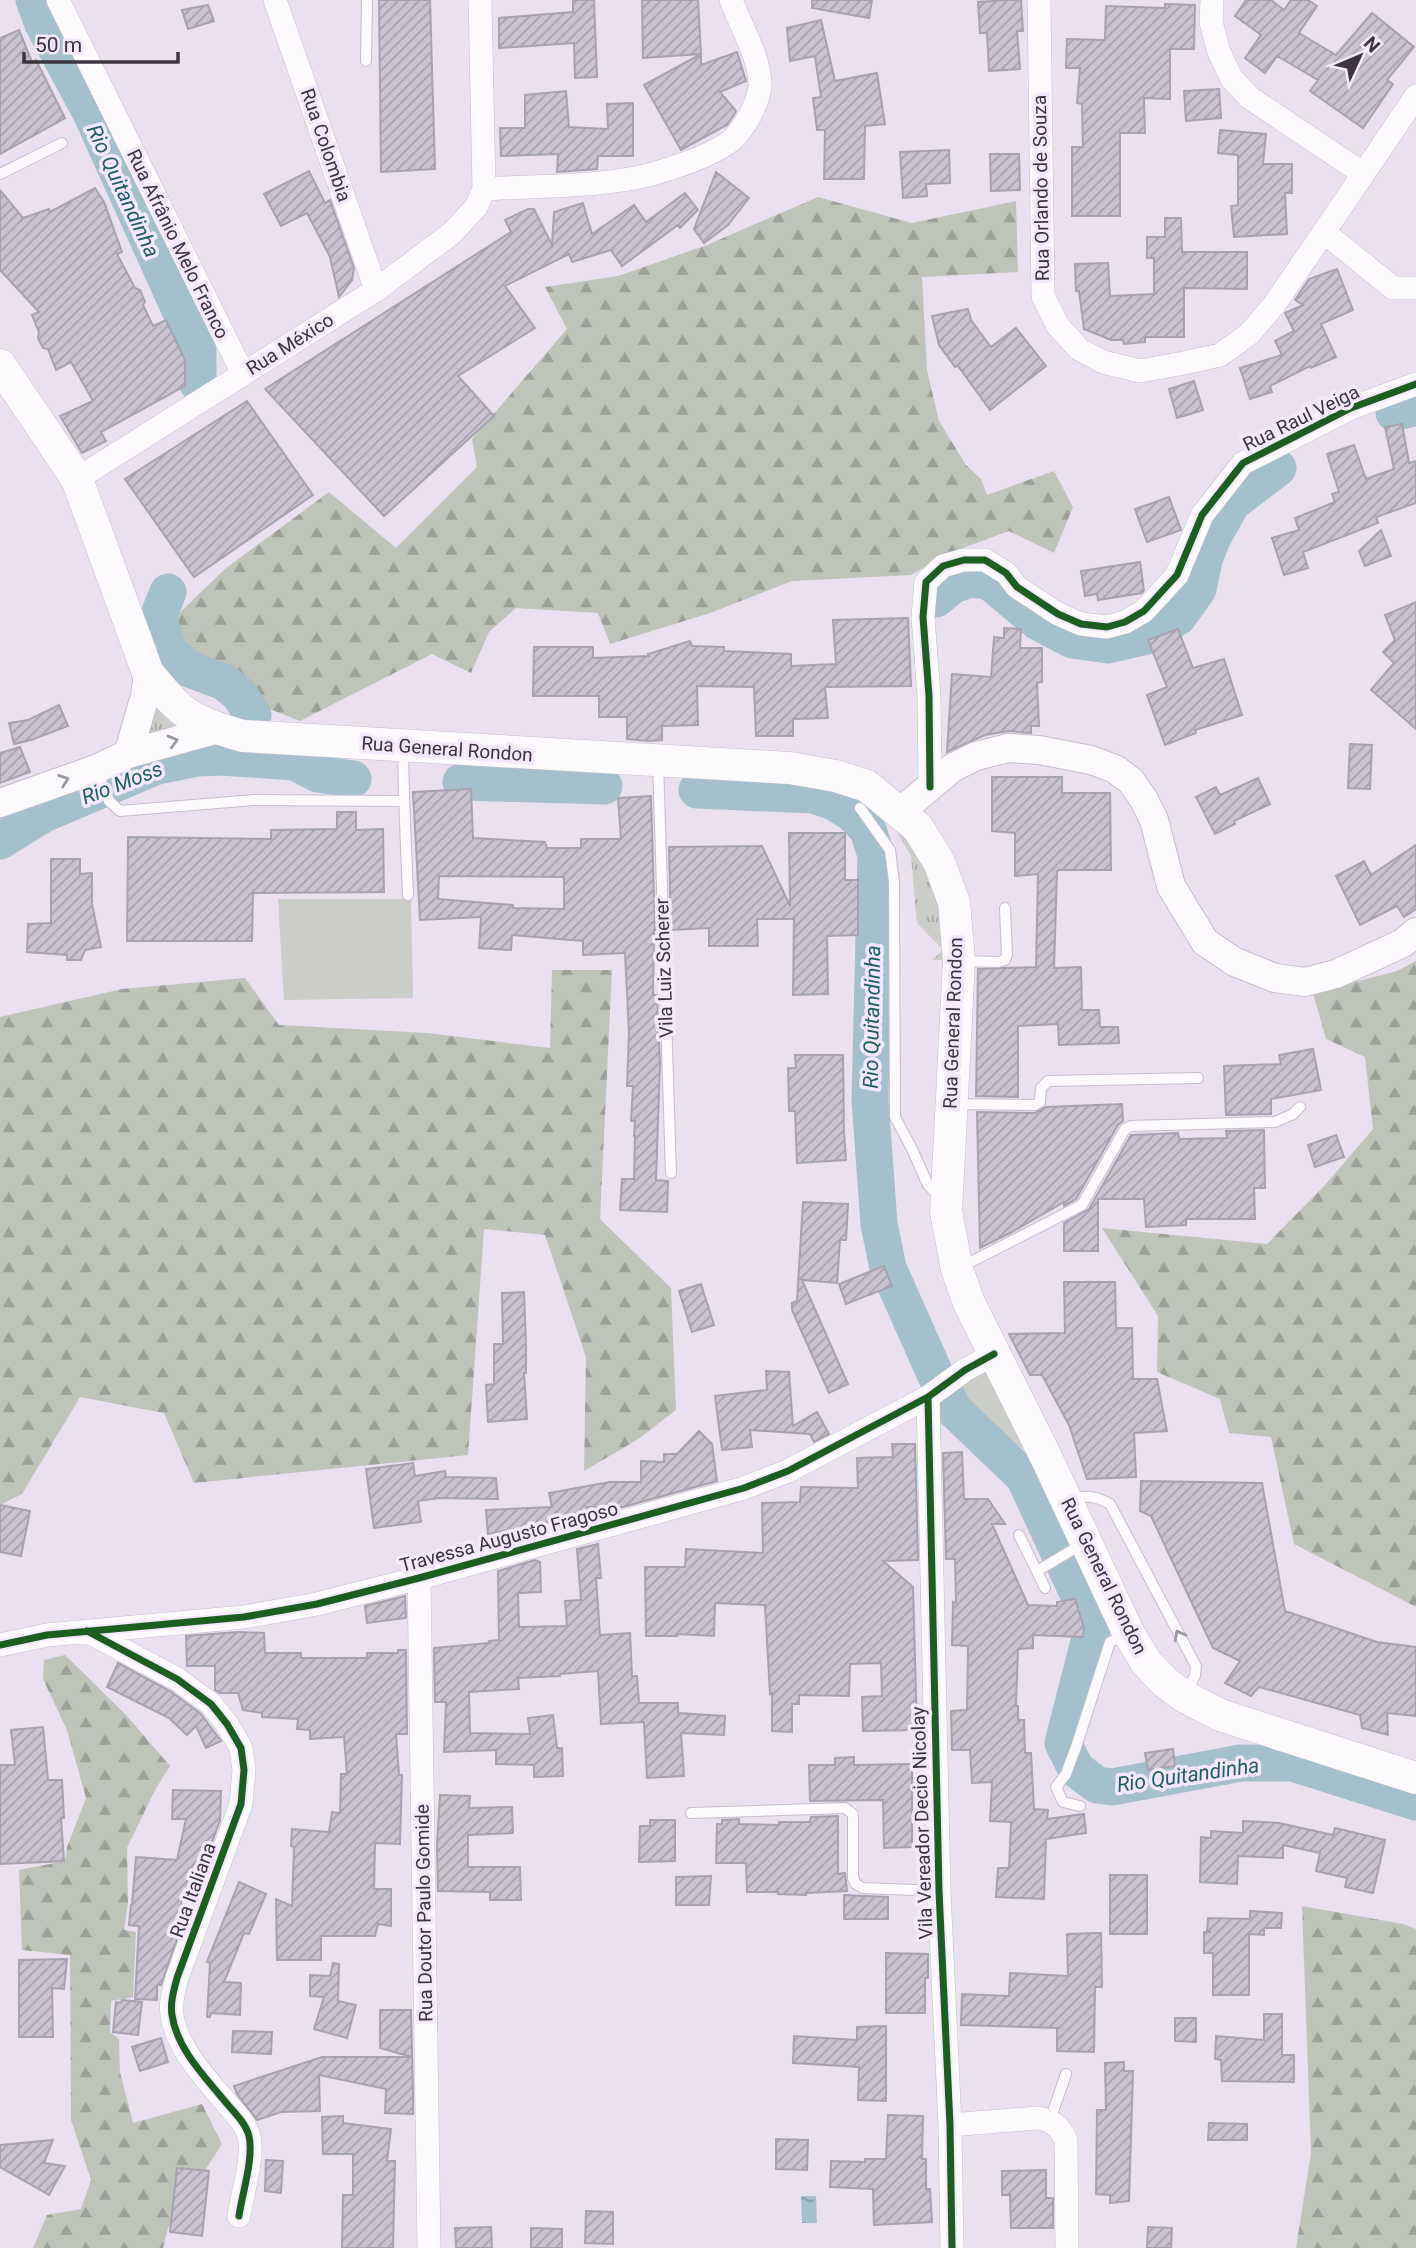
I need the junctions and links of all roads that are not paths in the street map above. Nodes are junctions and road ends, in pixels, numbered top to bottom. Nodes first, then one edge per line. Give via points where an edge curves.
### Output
1 (58, 0) edge
2 (275, 0) edge
3 (367, 0) edge
4 (480, 0) edge
5 (731, 0) edge
6 (1039, 0) edge
7 (1212, 0) edge
8 (366, 61) dead end
9 (1416, 96) edge
10 (62, 143) dead end
11 (1362, 173) junction
12 (0, 174) edge
13 (484, 189) junction
14 (1324, 232) junction
15 (1416, 289) edge
16 (376, 290) junction
17 (3, 372) edge
18 (243, 374) junction
19 (1416, 384) edge
20 (77, 479) junction
21 (148, 673) junction
22 (218, 729) junction
23 (403, 747) junction
24 (128, 754) junction
25 (658, 762) junction
26 (98, 774) junction
27 (930, 787) junction
28 (404, 799) junction
29 (0, 803) edge
30 (860, 808) dead end
31 (900, 811) junction
32 (408, 895) dead end
33 (1005, 908) dead end
34 (1416, 932) edge
35 (959, 961) junction
36 (1198, 1077) dead end
37 (951, 1104) junction
38 (1300, 1107) dead end
39 (671, 1173) dead end
40 (947, 1193) junction
41 (957, 1269) junction
42 (994, 1354) junction
43 (928, 1397) junction
44 (1067, 1500) junction
45 (1020, 1535) dead end
46 (1086, 1542) junction
47 (1037, 1571) junction
48 (419, 1578) junction
49 (1045, 1588) dead end
50 (87, 1631) junction
51 (1129, 1634) junction
52 (0, 1645) edge
53 (1185, 1697) junction
54 (1416, 1779) edge
55 (1080, 1806) dead end
56 (691, 1813) dead end
57 (939, 1891) junction
58 (1066, 2074) dead end
59 (1050, 2119) junction
60 (950, 2125) junction
61 (239, 2216) dead end
62 (429, 2248) edge
63 (952, 2248) edge
64 (1067, 2248) edge

1 - 18 street, Rua Afrânio Melo Franco
2 - 16 street, Rua Colombia
3 - 8 lane
4 - 13 street
5 - 13 street via 760,80 755,106 733,139 685,163 629,180
6 - 14 street, Rua Orlando de Souza via 1043,296 1058,326 1079,349 1103,362 1140,371 1220,355 1250,334
7 - 11 street via 1211,22 1233,79 1250,98
9 - 11 street, Rua Orlando de Souza
10 - 12 lane
11 - 14 street, Rua Orlando de Souza
13 - 16 street, Rua México via 466,220
14 - 15 street via 1393,288
16 - 18 street, Rua México
17 - 20 main road, Rua General Rondon
18 - 20 street, Rua México
19 - 27 street, Rua Raul Veiga via 1351,408 1243,463 1202,515 1177,575 1144,611 1125,622 1107,627 1081,624 1058,614 985,560 943,566 926,583 923,617
20 - 21 main road, Rua General Rondon
21 - 22 main road, Rua General Rondon via 191,716
21 - 24 street
22 - 23 main road, Rua General Rondon via 243,737
24 -> 22 street
23 - 25 main road, Rua General Rondon
23 - 28 lane
24 - 26 street
25 - 31 main road, Rua General Rondon via 790,768 836,776 867,786
25 - 39 lane, Vila Luiz Scherer
26 - 28 lane via 107,796 120,811 254,800
29 -> 26 street
27 - 31 street
27 - 34 street via 952,768 1008,748 1091,760 1115,769 1144,800 1154,820 1171,886 1205,942 1235,962 1275,978 1305,982 1336,974 1403,943
28 - 32 lane
30 - 40 lane via 890,850 894,882 895,1117 928,1185 935,1192
31 - 35 main road, Rua General Rondon via 918,828 939,862 954,902
33 - 35 lane via 1005,960
35 - 37 main road, Rua General Rondon
36 - 37 lane via 1048,1081 1035,1105
37 - 40 main road, Rua General Rondon
38 - 41 lane via 1275,1122 1130,1126 1083,1205
40 - 41 main road, Rua General Rondon
41 - 42 main road, Rua General Rondon
42 - 43 street, Travessa Augusto Fragoso
42 - 44 main road, Rua General Rondon
43 - 48 street, Travessa Augusto Fragoso via 788,1471 744,1488
43 - 57 street, Vila Vereador Decio Nicolay
44 - 46 main road, Rua General Rondon
53 -> 44 lane via 1196,1666 1110,1504 1096,1496
45 - 47 lane
46 - 47 lane
46 - 51 main road, Rua General Rondon
47 - 49 lane
48 - 50 street, Travessa Augusto Fragoso via 244,1617
48 - 62 street, Rua Doutor Paulo Gomide
50 - 52 street, Travessa Augusto Fragoso
50 - 61 street, Rua Italiana via 177,1679 211,1704 241,1748 241,1804 172,1997 178,2038 249,2135
51 - 53 main road, Rua General Rondon via 1146,1662
51 - 55 lane via 1110,1642 1066,1774 1056,1787 1063,1802
53 - 54 main road, Rua General Rondon via 1220,1715
56 - 57 lane via 845,1808 853,1814 856,1884
57 - 60 street, Vila Vereador Decio Nicolay
58 - 59 lane
59 - 60 street
59 - 64 street via 1066,2140
60 - 63 street, Vila Vereador Decio Nicolay

